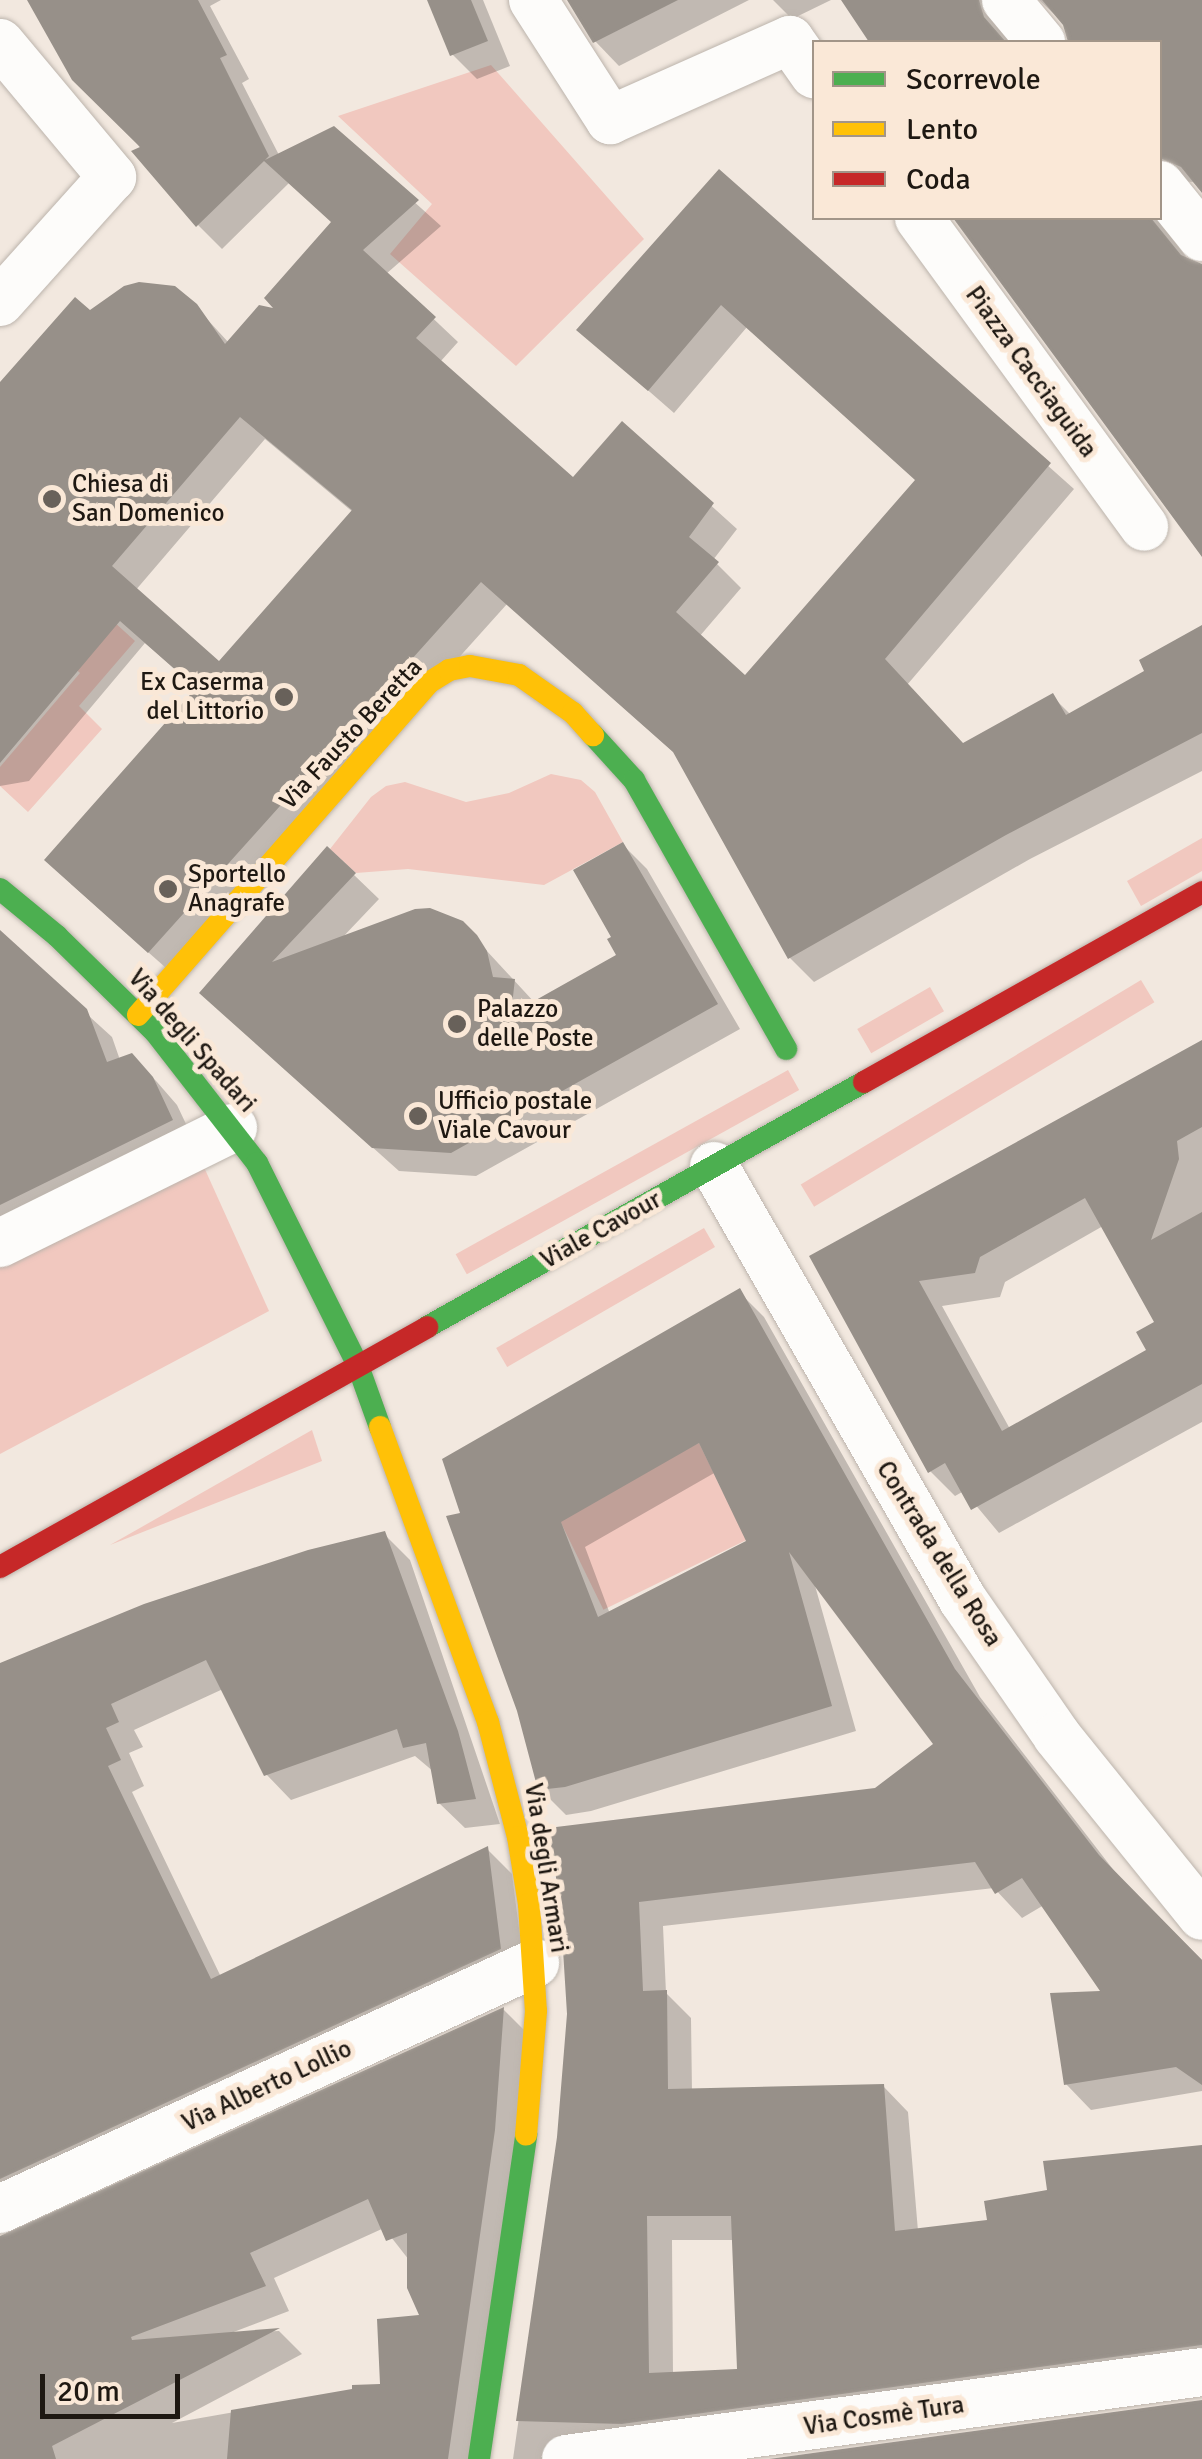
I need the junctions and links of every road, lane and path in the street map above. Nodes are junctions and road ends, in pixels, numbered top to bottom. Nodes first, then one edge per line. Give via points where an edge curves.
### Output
1 (533, 0) edge
2 (1006, 0) edge
3 (1039, 40) edge
4 (0, 43) edge
5 (812, 71) edge
6 (1162, 188) edge
7 (920, 220) edge
8 (1202, 237) edge
9 (0, 302) edge
10 (1144, 527) dead end
11 (0, 889) edge
12 (1202, 892) edge
13 (138, 1015) junction
14 (786, 1049) dead end
15 (233, 1128) junction
16 (714, 1166) junction
17 (0, 1243) edge
18 (358, 1366) junction
19 (0, 1567) edge
20 (1202, 1916) edge
21 (535, 1963) junction
22 (0, 2209) edge
23 (1202, 2372) edge
24 (479, 2459) edge
25 (566, 2459) edge

1 - 5 street via 610,120 790,40
2 - 3 street
4 - 9 street via 112,178
6 - 8 street
7 - 10 street, Piazza Cacciaguida
11 - 13 street, Via degli Spadari
12 - 16 street, Viale Cavour
13 - 14 street, Via Fausto Beretta via 430,682 470,666 519,674 542,688 634,780
13 - 15 street, Via degli Spadari
15 - 17 street
15 - 18 street, Via degli Spadari via 282,1208
16 - 18 street, Viale Cavour
16 - 20 street, Contrada della Rosa via 962,1600 1057,1736
18 - 19 street, Viale Cavour
18 - 21 street, Via degli Armari via 488,1722 518,1837
21 - 22 street, Via Alberto Lollio
21 - 24 street, Via degli Armari via 528,2116
23 - 25 street, Via Cosmè Tura

